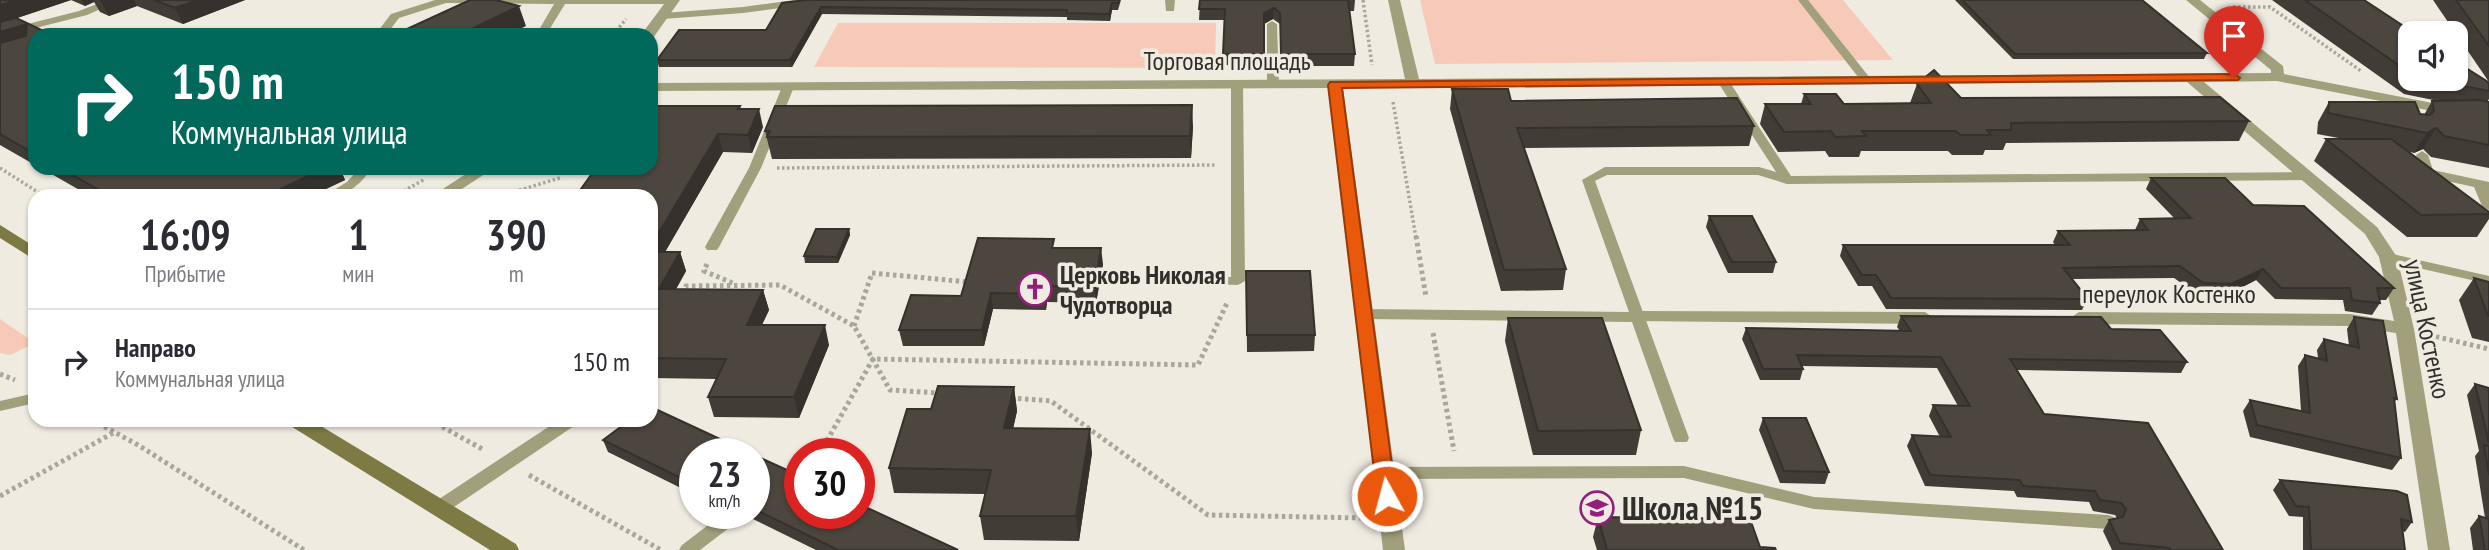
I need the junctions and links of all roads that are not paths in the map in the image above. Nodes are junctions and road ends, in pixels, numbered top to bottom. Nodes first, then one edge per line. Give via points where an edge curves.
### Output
1 (116, 0) edge
2 (406, 0) edge
3 (442, 0) edge
4 (817, 0) edge
5 (1394, 0) edge
6 (1803, 0) edge
7 (2192, 0) edge
8 (561, 1) edge
9 (674, 1) edge
10 (424, 7) junction
11 (663, 16) junction
12 (1272, 24) edge
13 (386, 28) edge
14 (545, 28) edge
15 (654, 28) edge
16 (0, 34) edge
17 (2277, 77) junction
18 (2191, 78) junction
19 (1866, 80) junction
20 (1723, 81) junction
21 (1413, 83) junction
22 (1237, 85) junction
23 (1273, 85) junction
24 (1335, 85) junction
25 (658, 87) edge
26 (788, 87) junction
27 (2489, 118) edge
28 (2422, 155) edge
29 (360, 175) edge
30 (474, 175) edge
31 (2307, 176) junction
32 (1787, 180) junction
33 (2484, 185) edge
34 (344, 189) edge
35 (452, 189) edge
36 (2489, 206) edge
37 (0, 230) edge
38 (712, 247) road end
39 (28, 250) edge
40 (2388, 257) junction
41 (1150, 279) dead end
42 (2489, 280) edge
43 (1364, 314) junction
44 (1637, 317) junction
45 (1945, 318) edge
46 (2056, 318) edge
47 (2405, 329) junction
48 (28, 400) edge
49 (0, 406) edge
50 (307, 427) edge
51 (561, 427) edge
52 (1681, 438) dead end
53 (1384, 473) junction
54 (439, 508) junction
55 (2108, 522) edge
56 (715, 529) edge
57 (508, 550) edge
58 (688, 550) edge
59 (1394, 550) edge
60 (2440, 550) edge

1 - 16 lane
2 - 10 lane
3 - 8 lane
3 - 10 lane
4 - 11 lane
5 - 21 street
6 - 19 lane
7 - 17 street via 2278,69
8 - 9 lane
8 - 14 lane
9 - 11 street
10 - 13 lane via 395,16
11 - 15 street
12 - 23 lane
17 - 18 street
17 - 27 street via 2407,108
18 - 19 street
18 - 31 street, улица Костенко
19 - 20 street
20 - 21 street
20 - 32 lane
21 - 24 street
22 - 23 street, Торговая площадь
22 - 26 street, Торговая площадь
22 - 41 lane via 1238,281
23 - 24 street, Торговая площадь
24 - 43 street, Торговая площадь
25 - 26 street, Торговая площадь
26 - 38 lane via 755,168
28 - 33 lane via 2428,173
29 - 34 lane
30 - 35 street
31 - 32 lane
31 - 40 street, улица Костенко via 2371,231
32 - 44 lane via 1746,171 1605,172 1588,180
33 - 36 lane
37 - 39 main road
40 - 42 lane
40 - 47 street, улица Костенко
43 - 44 lane
43 - 53 street, Торговая площадь
44 - 45 street
44 - 52 lane
46 - 47 street, переулок Костенко via 2350,320
47 - 60 street, улица Костенко
48 - 49 lane
50 - 54 main road
51 - 54 lane
53 - 55 lane via 1684,472 1814,503
53 - 59 street, Торговая площадь
54 - 57 main road
56 - 58 lane

